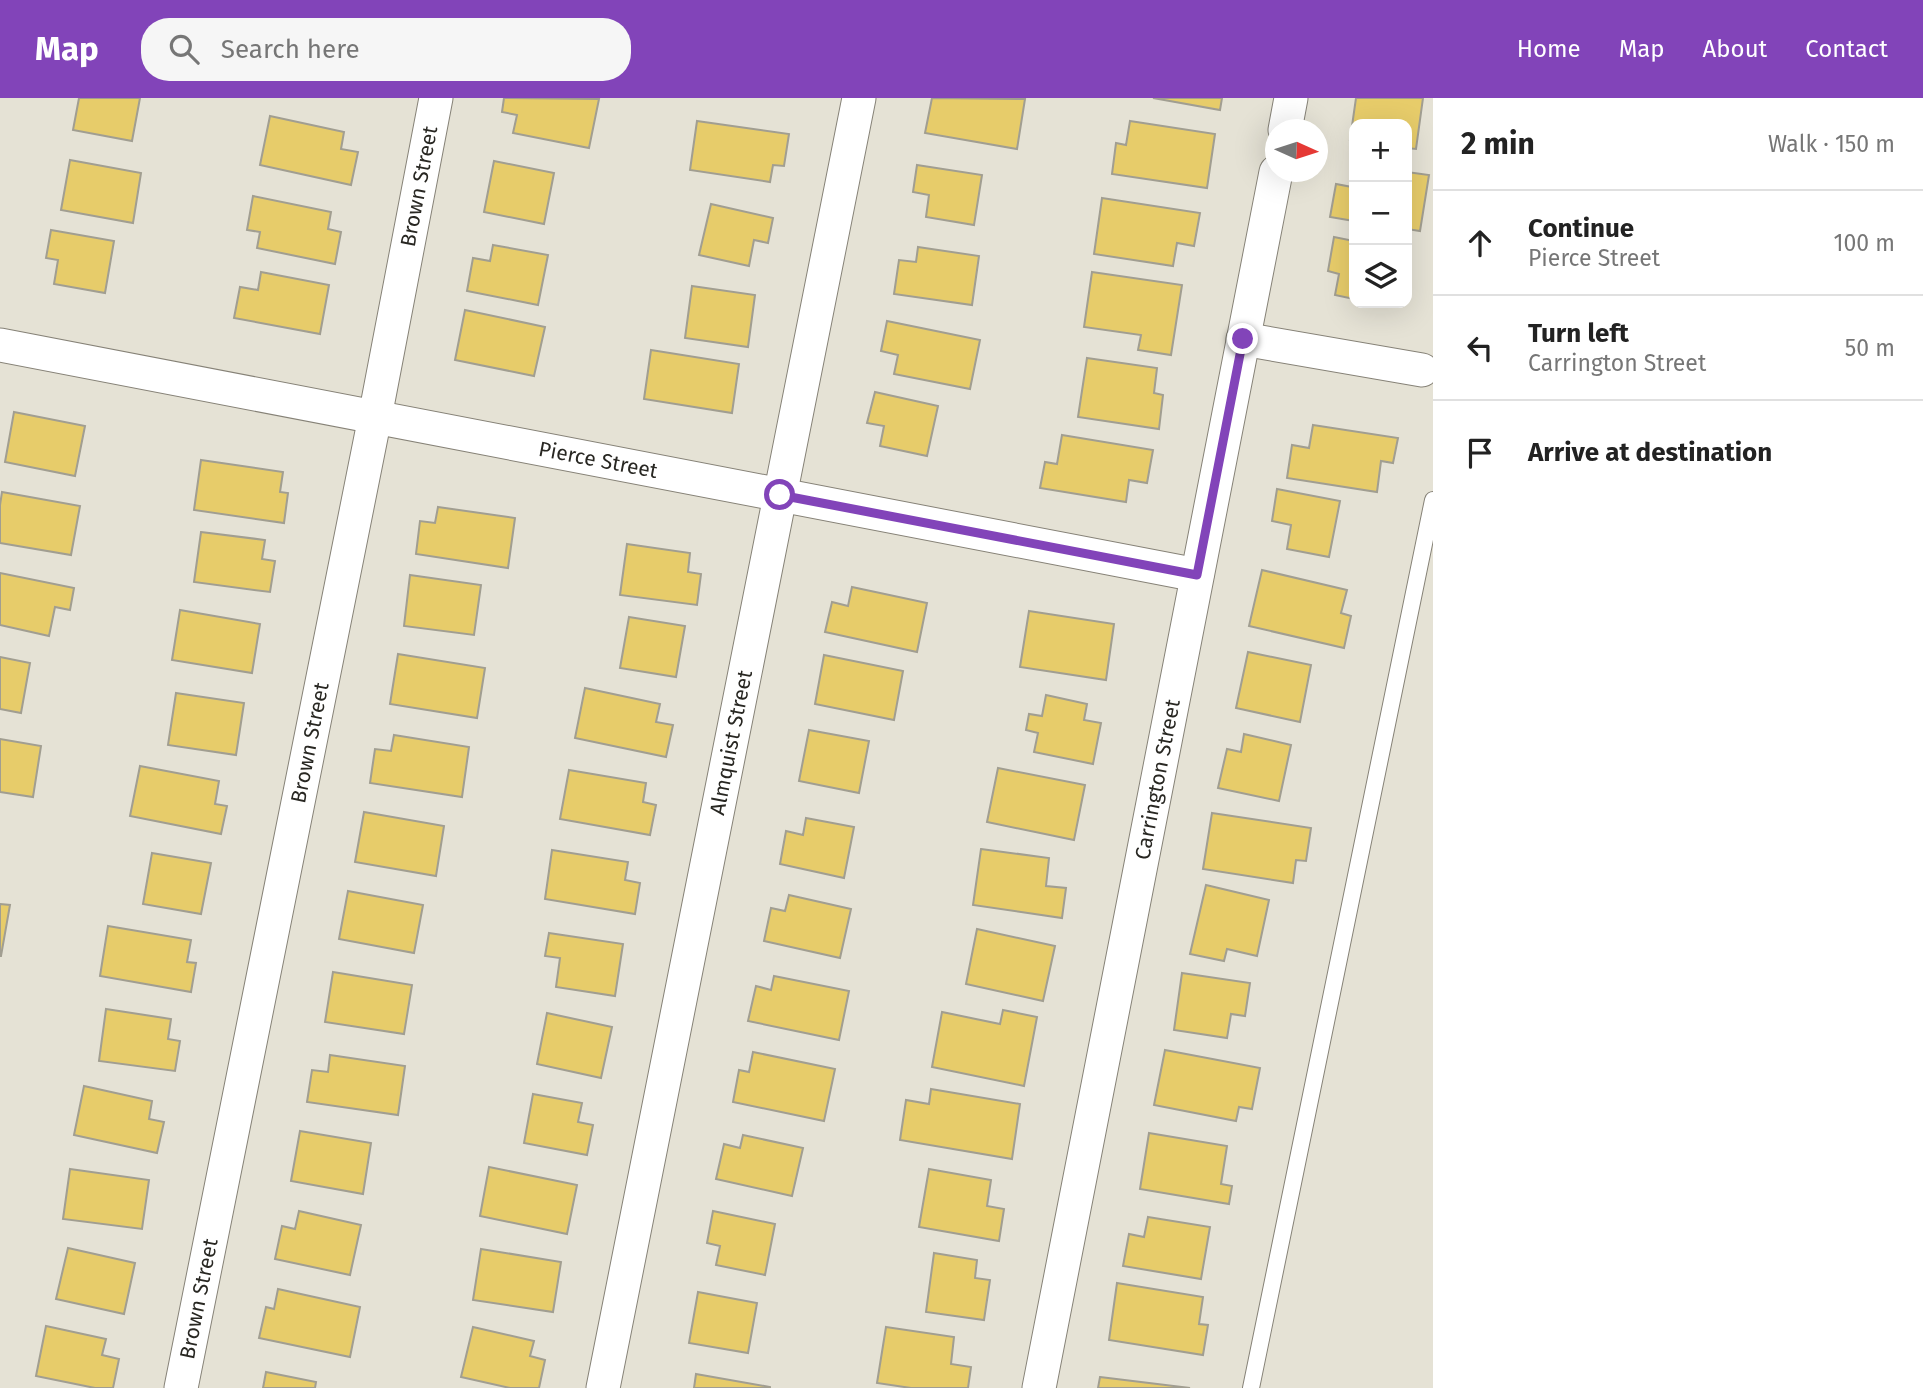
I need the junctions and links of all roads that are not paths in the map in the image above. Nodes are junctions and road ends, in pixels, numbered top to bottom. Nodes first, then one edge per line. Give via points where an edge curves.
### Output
1 (436, 98) edge
2 (859, 98) edge
3 (1291, 98) edge
4 (1287, 119) edge
5 (1274, 182) edge
6 (1243, 339) junction
7 (0, 345) edge
8 (1422, 370) dead end
9 (375, 417) junction
10 (780, 495) junction
11 (1433, 500) edge
12 (1197, 575) junction
13 (181, 1388) edge
14 (603, 1388) edge
15 (1039, 1388) edge
16 (1251, 1388) edge

1 - 9 street, Brown Street
2 - 10 street, Almquist Street
3 - 4 street
5 - 6 street, Carrington Street
6 - 8 street
6 - 12 street, Carrington Street
7 - 9 street, Pierce Street
9 - 10 street, Pierce Street
9 - 13 street, Brown Street
10 - 12 street, Pierce Street
10 - 14 street, Almquist Street
11 - 16 lane
12 - 15 street, Carrington Street

